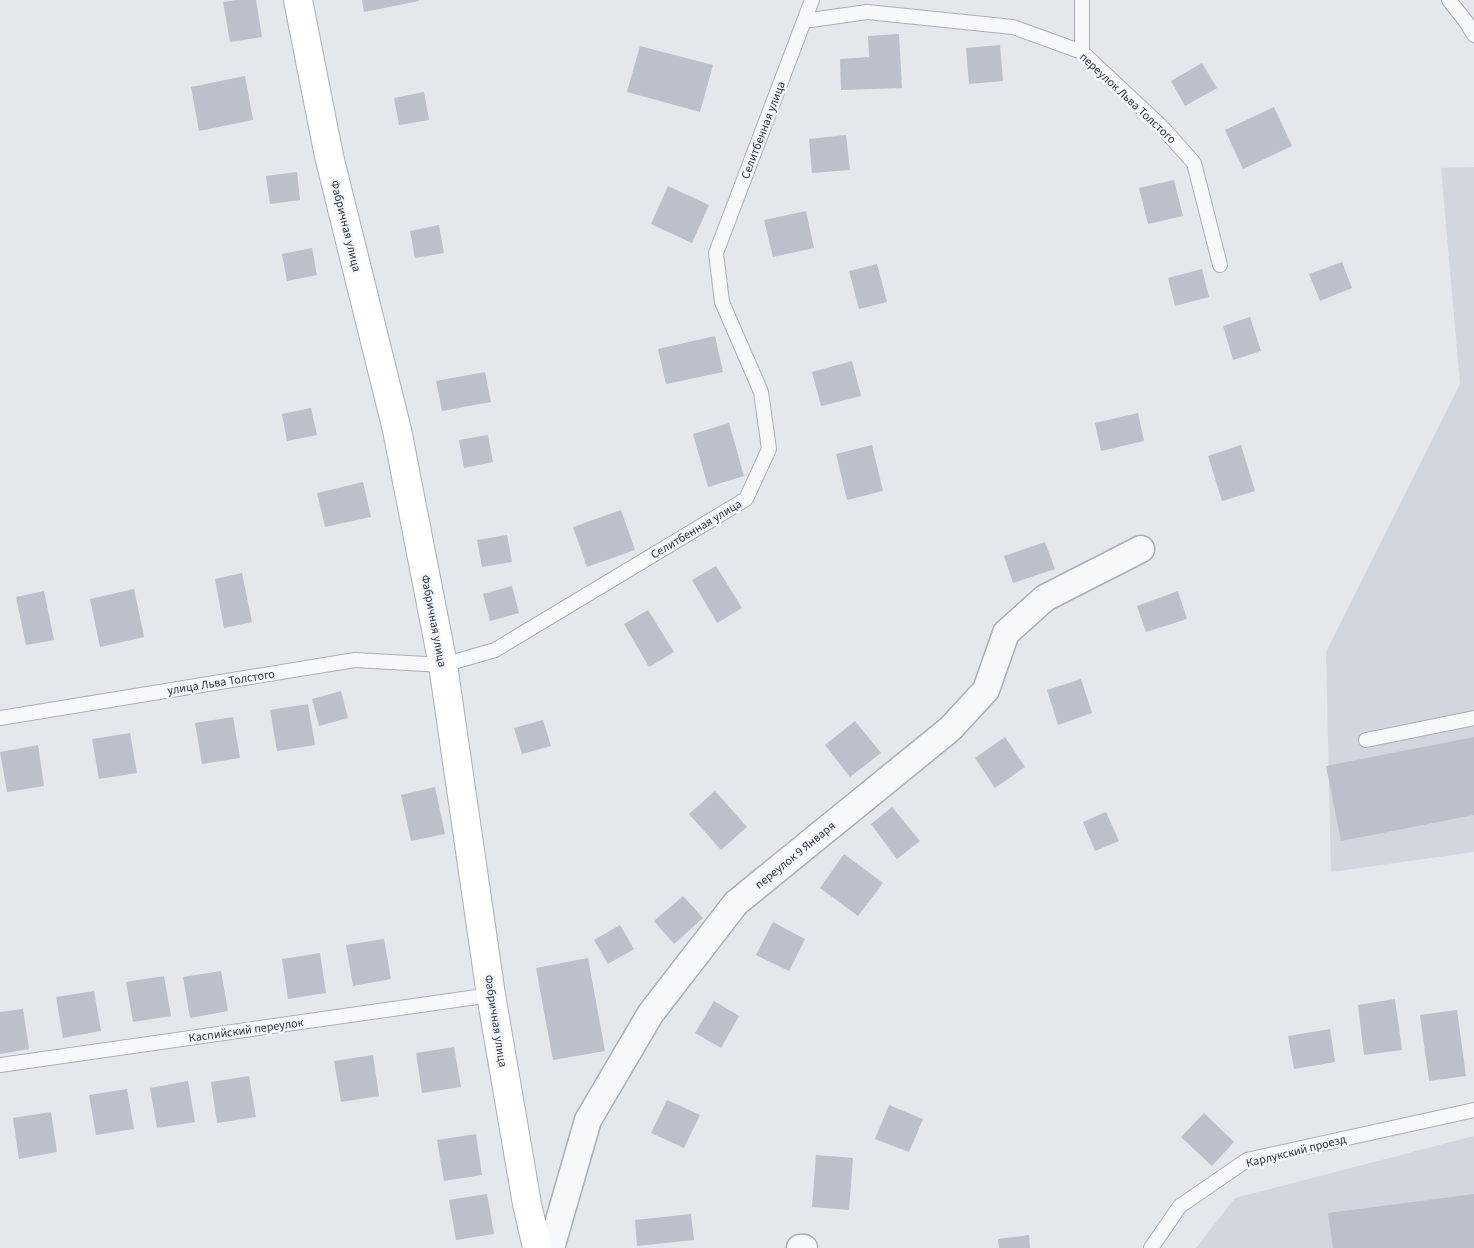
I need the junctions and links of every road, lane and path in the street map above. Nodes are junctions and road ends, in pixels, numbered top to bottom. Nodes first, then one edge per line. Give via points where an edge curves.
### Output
1 (298, 0) edge
2 (812, 0) edge
3 (1082, 0) edge
4 (1450, 0) edge
5 (804, 21) junction
6 (1474, 35) edge
7 (1082, 52) junction
8 (1220, 264) dead end
9 (1140, 549) dead end
10 (443, 665) junction
11 (0, 718) edge
12 (1474, 718) edge
13 (1366, 740) dead end
14 (492, 995) junction
15 (0, 1065) edge
16 (1474, 1110) edge
17 (537, 1248) edge
18 (551, 1248) edge
19 (800, 1248) edge
20 (804, 1248) edge
21 (1151, 1248) edge

1 - 10 street, Фабричная улица via 329,156 397,430
2 - 5 lane, Селитбенная улица
3 - 7 lane
4 - 6 lane
5 - 7 lane, переулок Льва Толстого via 867,12 1013,28
5 - 10 lane, Селитбенная улица via 716,253 722,302 761,392 769,449 746,499 495,650
7 - 8 lane, переулок Льва Толстого via 1162,127 1194,163
9 - 18 street, переулок 9 Января via 1045,598 1006,633 986,690 950,729 736,903 651,1013 588,1120
10 - 11 lane, улица Льва Толстого via 354,660
10 - 14 street, Фабричная улица
12 - 13 lane
14 - 15 lane, Каспийский переулок
14 - 17 street, Фабричная улица
16 - 21 lane, Карлукский проезд via 1247,1160 1180,1206
19 - 20 street

